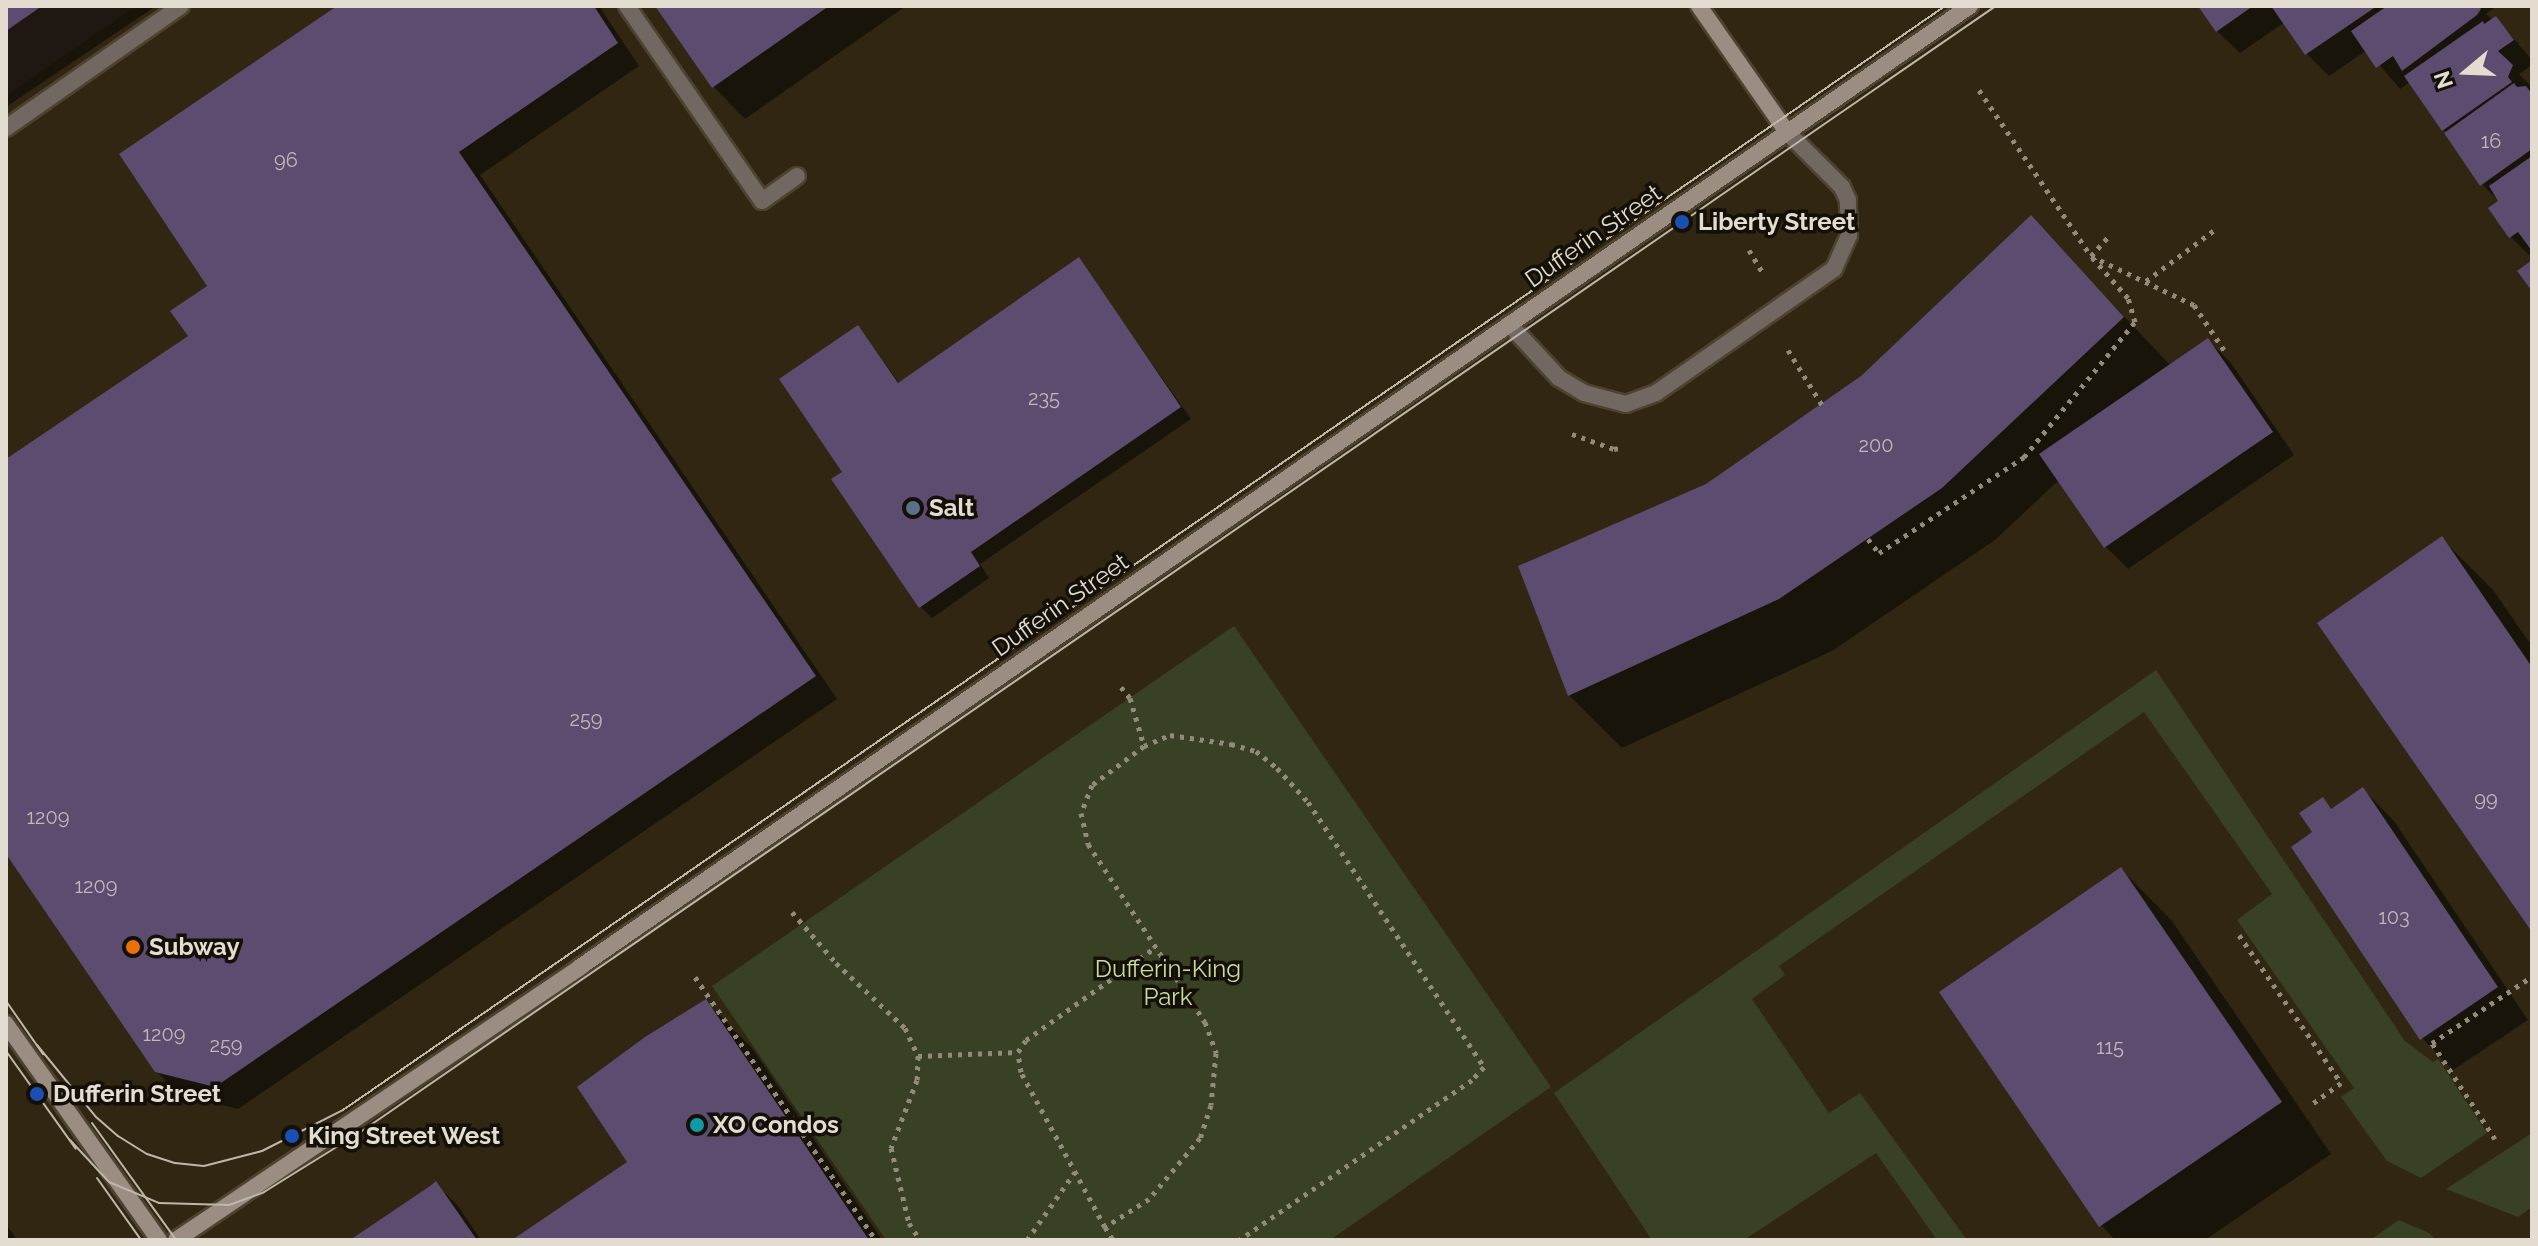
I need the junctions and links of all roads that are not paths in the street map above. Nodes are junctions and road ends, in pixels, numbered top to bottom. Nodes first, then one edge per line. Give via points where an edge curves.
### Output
1 (181, 6) edge
2 (627, 6) edge
3 (1699, 6) edge
4 (1970, 6) edge
5 (6, 128) edge
6 (1787, 132) junction
7 (797, 176) dead end
8 (1509, 324) junction
9 (6, 1024) edge
10 (159, 1240) edge
11 (176, 1240) edge

1 - 5 street
2 - 7 street via 762,201
3 - 6 main road
4 - 6 main road, Dufferin Street
6 - 8 main road, Dufferin Street
6 - 8 street via 1842,187 1848,200 1849,235 1834,269 1656,393 1626,404 1584,393 1559,378
8 - 11 main road, Dufferin Street
9 - 10 main road

